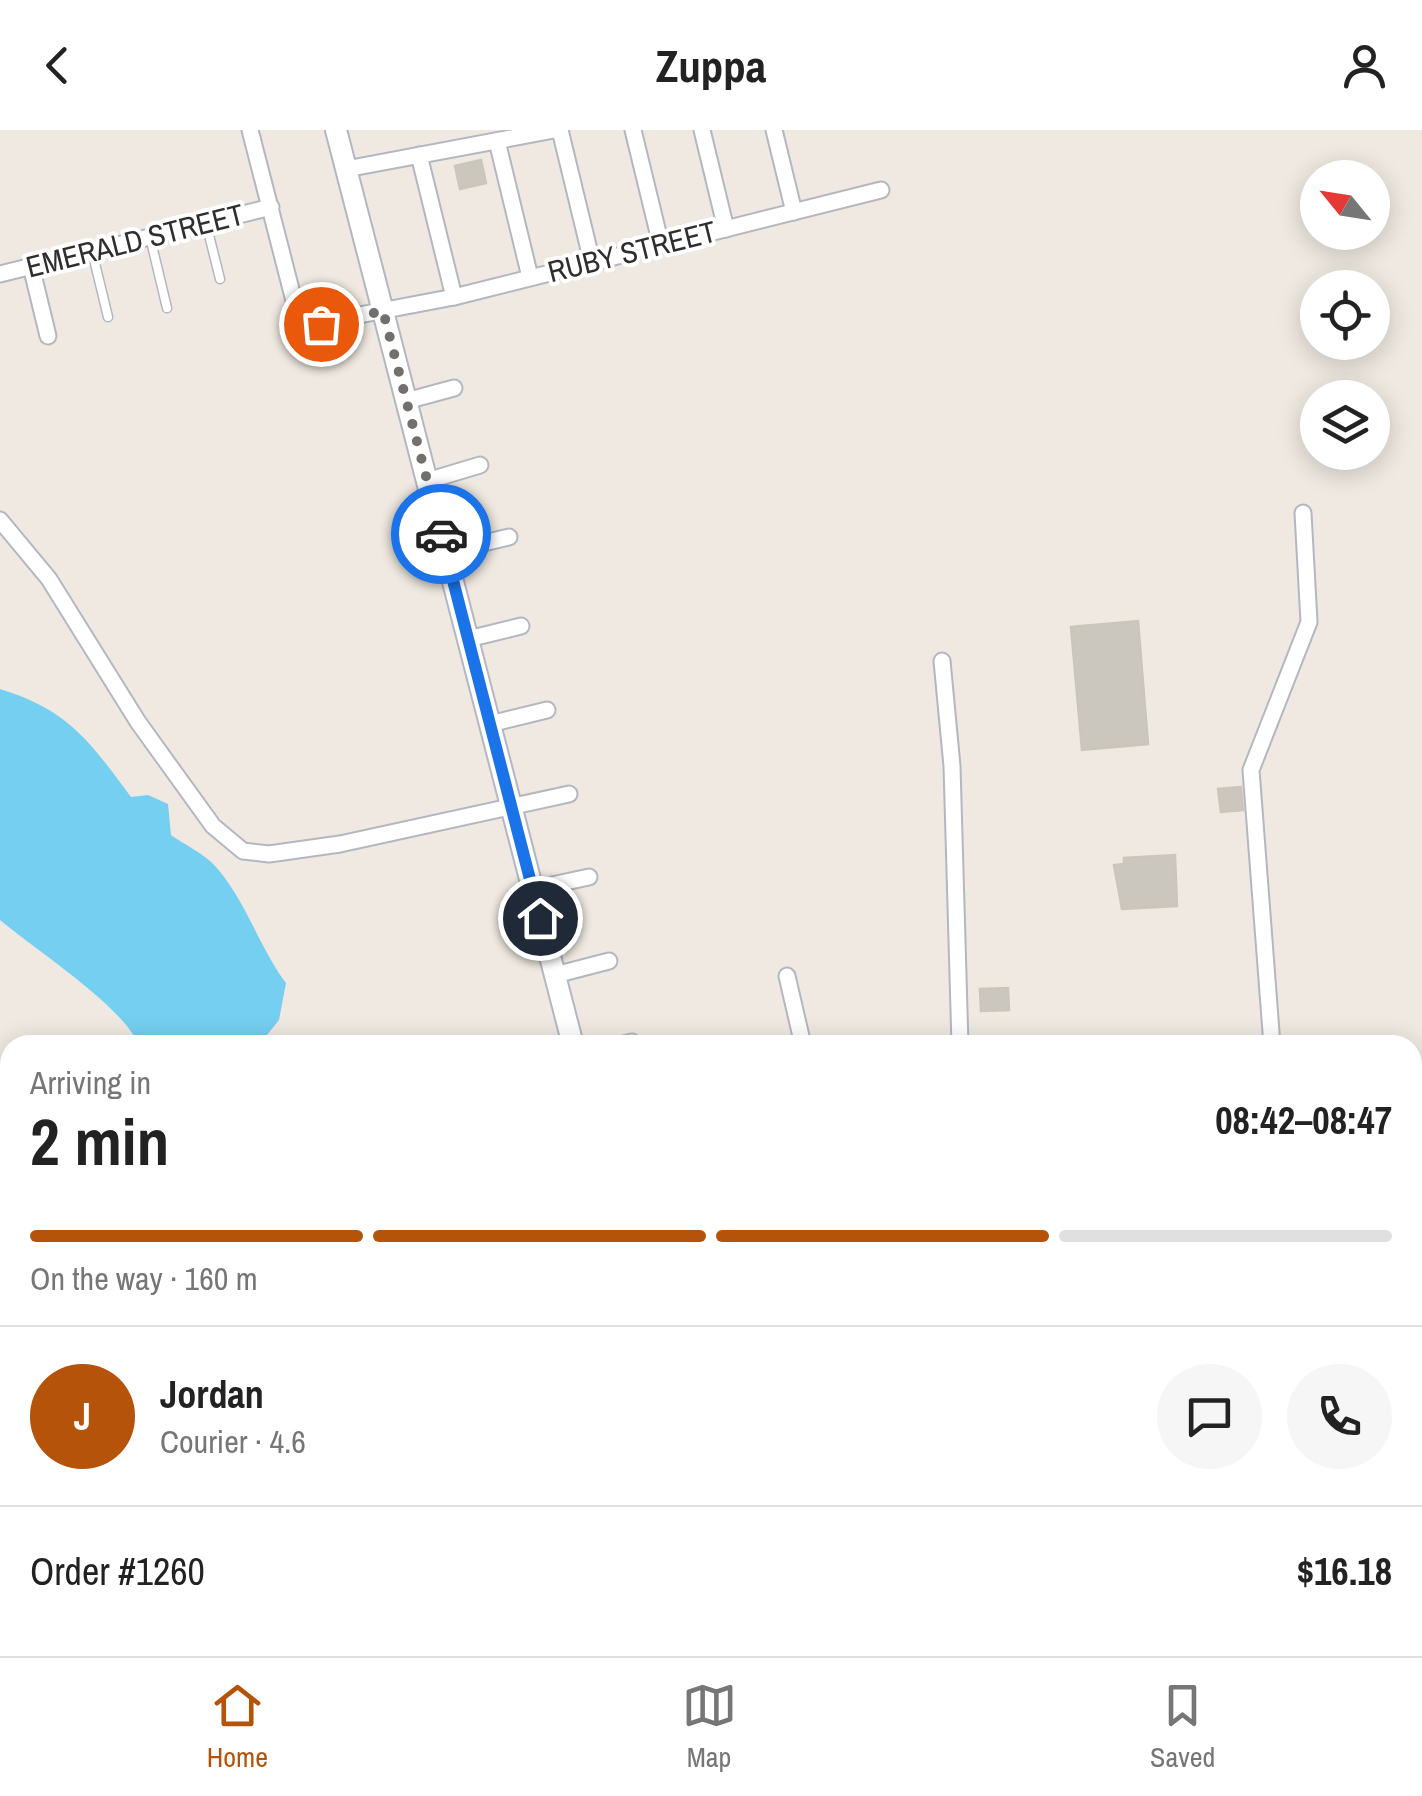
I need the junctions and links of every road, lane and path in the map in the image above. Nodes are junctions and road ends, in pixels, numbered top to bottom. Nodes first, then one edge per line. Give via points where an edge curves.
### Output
1 (250, 130) edge
2 (336, 130) edge
3 (557, 130) edge
4 (634, 130) edge
5 (702, 130) edge
6 (774, 130) edge
7 (497, 141) junction
8 (419, 155) junction
9 (346, 169) junction
10 (881, 190) dead end
11 (271, 207) junction
12 (794, 212) junction
13 (206, 223) junction
14 (726, 228) junction
15 (150, 237) junction
16 (662, 245) junction
17 (92, 251) junction
18 (592, 262) junction
19 (31, 266) junction
20 (0, 274) edge
21 (530, 278) junction
22 (220, 280) dead end
23 (454, 296) junction
24 (167, 308) dead end
25 (383, 311) junction
26 (108, 317) dead end
27 (48, 336) dead end
28 (454, 388) dead end
29 (406, 401) junction
30 (480, 465) dead end
31 (427, 481) junction
32 (1303, 513) dead end
33 (0, 520) edge
34 (509, 537) dead end
35 (445, 552) junction
36 (521, 626) dead end
37 (468, 640) junction
38 (942, 661) dead end
39 (548, 710) dead end
40 (490, 724) junction
41 (569, 794) dead end
42 (512, 808) junction
43 (590, 877) dead end
44 (532, 889) junction
45 (609, 961) dead end
46 (555, 975) junction
47 (787, 976) dead end
48 (570, 1035) edge
49 (801, 1035) edge
50 (960, 1035) edge
51 (1271, 1035) edge

1 - 11 street
2 - 9 street
3 - 7 street
3 - 18 street
4 - 16 street
5 - 14 street
6 - 12 street
7 - 8 street
7 - 21 street
8 - 9 street
8 - 23 street
9 - 25 street
10 - 12 street, RUBY STREET
11 - 13 street, EMERALD STREET
11 - 25 street, RUBY STREET via 293,297 306,322
12 - 14 street, RUBY STREET
13 - 15 street, EMERALD STREET
13 - 22 lane
14 - 16 street, RUBY STREET
15 - 17 street, EMERALD STREET
15 - 24 lane
16 - 18 street, RUBY STREET
17 - 19 street, EMERALD STREET
17 - 26 lane
18 - 21 street, RUBY STREET
19 - 20 street, EMERALD STREET
19 - 27 street
21 - 23 street, RUBY STREET
23 - 25 street, RUBY STREET
25 - 29 street
28 - 29 street
29 - 31 street
30 - 31 street
31 - 35 street
32 - 51 street via 1309,622 1251,770
33 - 42 street via 49,579 138,722 234,846 268,854
34 - 35 street
35 - 37 street
36 - 37 street
37 - 40 street
38 - 50 street via 952,766
39 - 40 street
40 - 42 street
41 - 42 street
42 - 44 street
43 - 44 street
44 - 46 street
45 - 46 street
46 - 48 street
47 - 49 street

